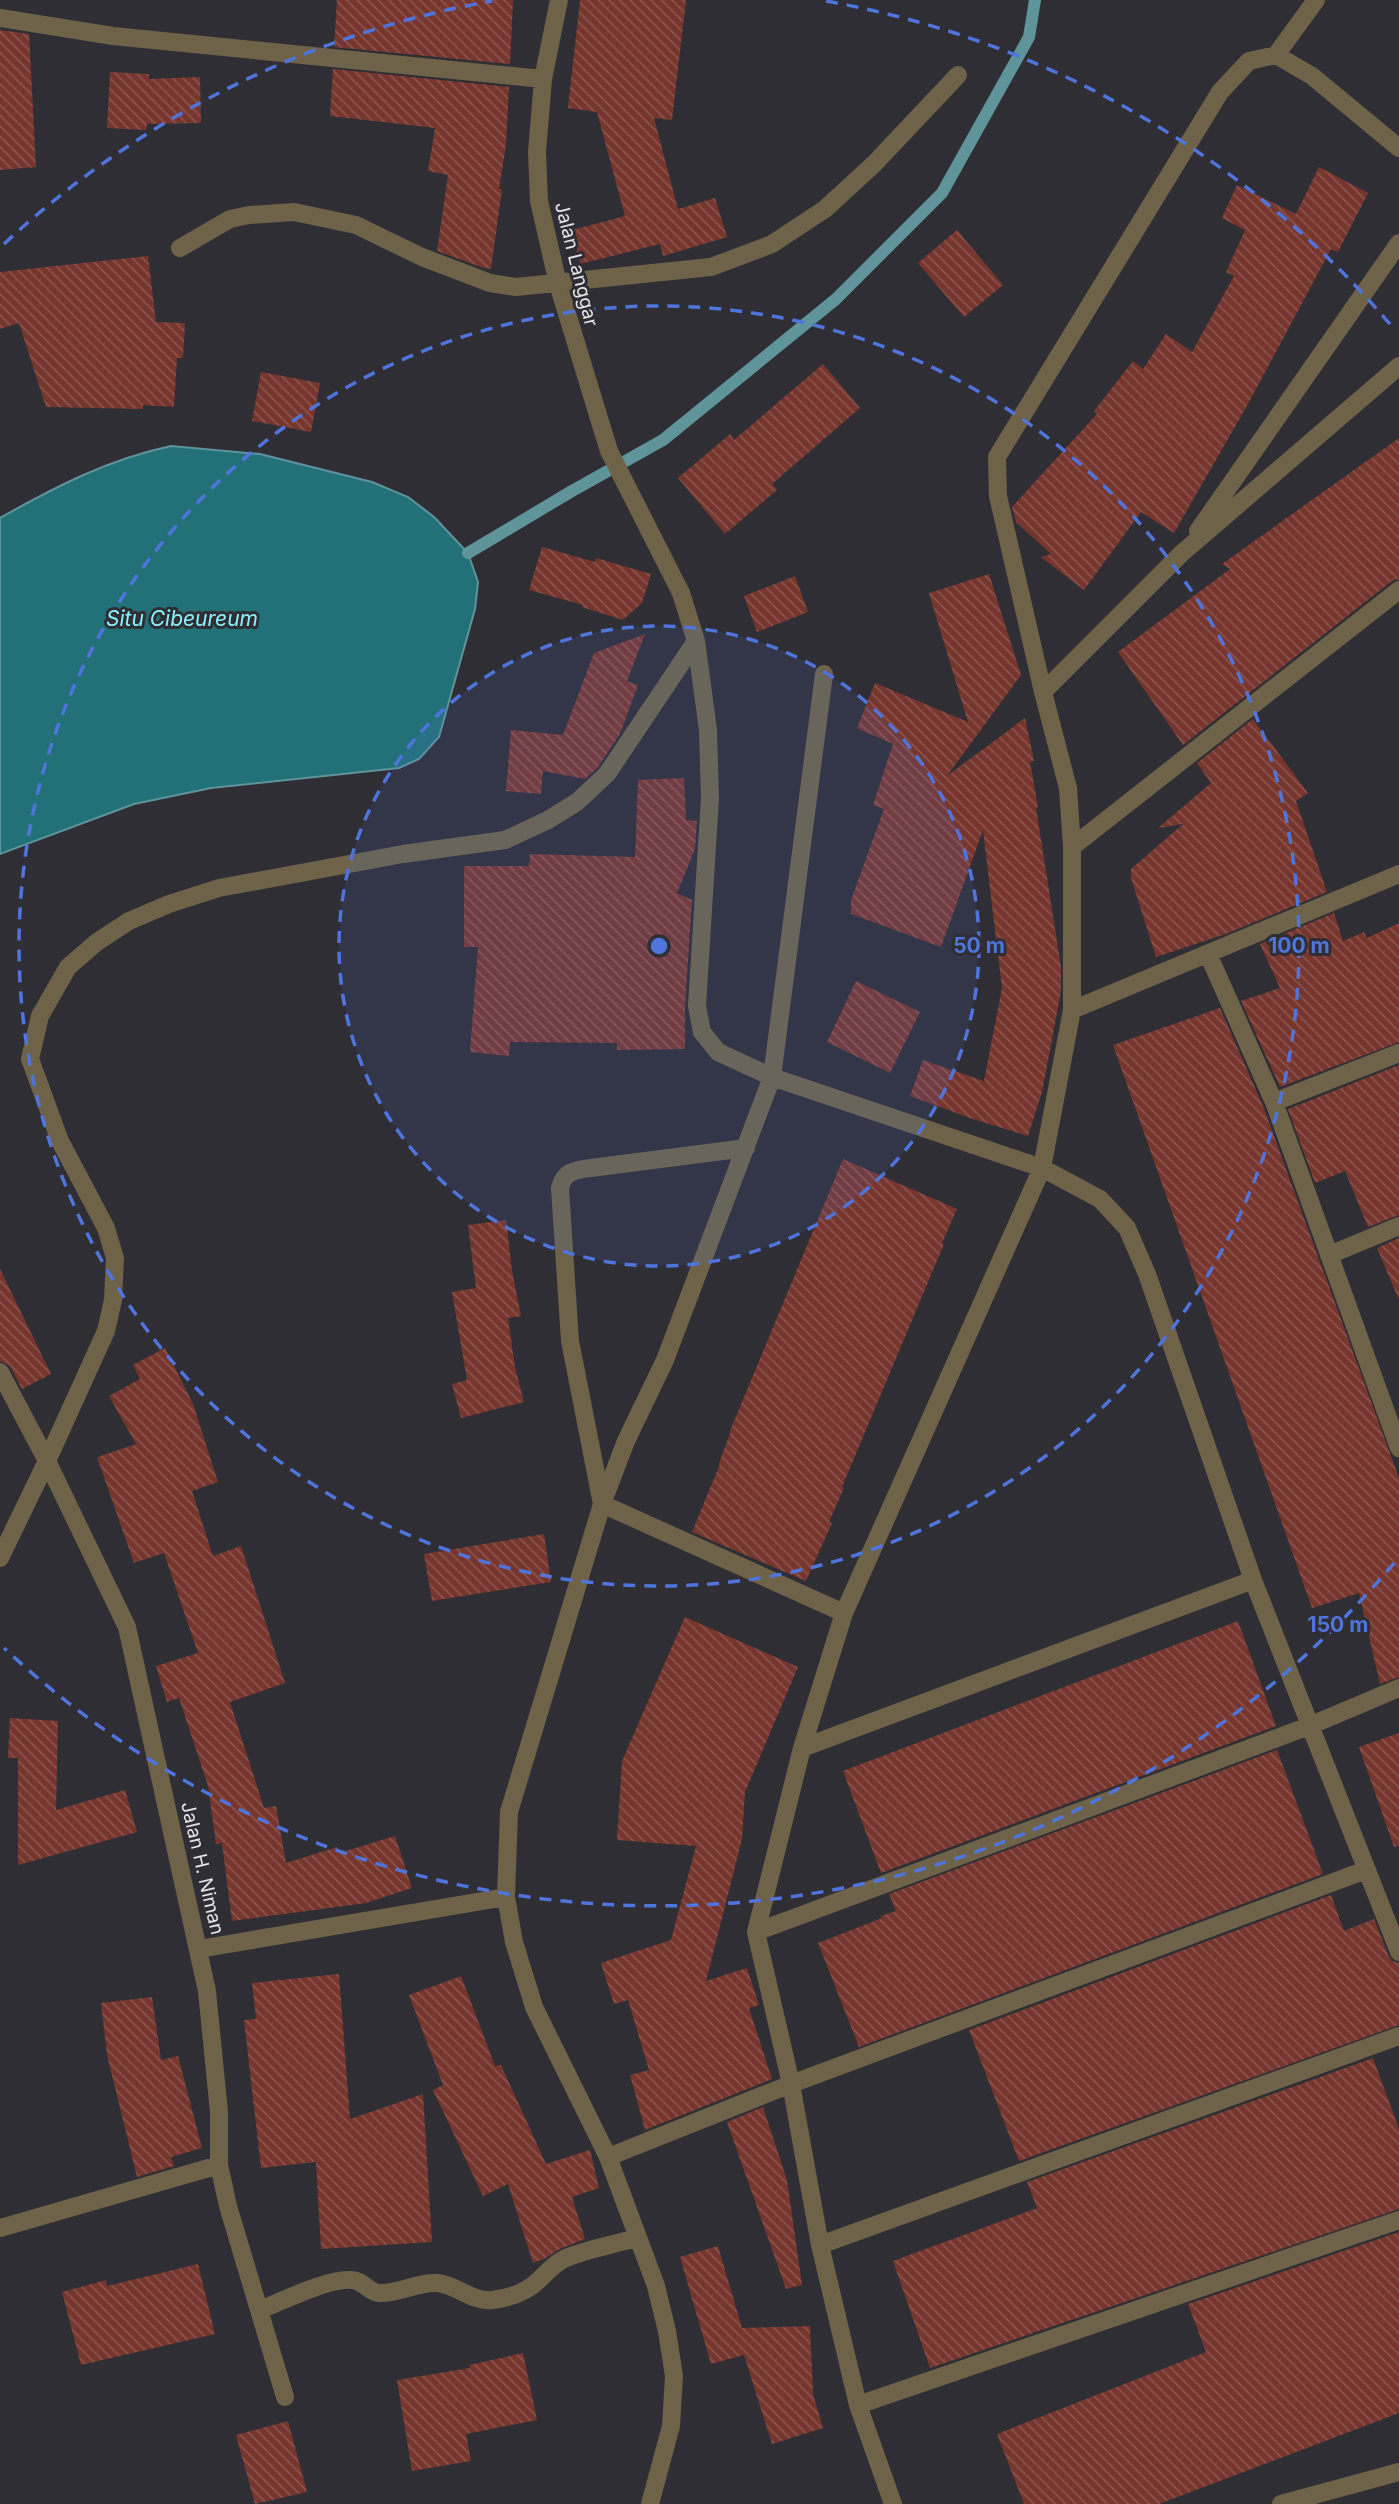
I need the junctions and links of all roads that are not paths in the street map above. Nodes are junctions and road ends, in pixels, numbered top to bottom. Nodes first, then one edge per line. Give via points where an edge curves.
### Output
1 (559, 0) edge
2 (1316, 0) edge
3 (0, 18) edge
4 (1276, 55) junction
5 (958, 75) dead end
6 (543, 79) junction
7 (1399, 148) edge
8 (1399, 243) edge
9 (180, 248) dead end
10 (558, 284) junction
11 (1399, 366) edge
12 (1182, 554) junction
13 (1399, 590) edge
14 (696, 641) junction
15 (824, 674) dead end
16 (1043, 692) junction
17 (1072, 847) junction
18 (1399, 874) edge
19 (1208, 954) junction
20 (1072, 1010) junction
21 (1399, 1053) edge
22 (772, 1077) junction
23 (1274, 1102) junction
24 (746, 1149) junction
25 (1042, 1168) junction
26 (1399, 1227) edge
27 (1329, 1255) junction
28 (0, 1372) edge
29 (1391, 1398) edge
30 (1399, 1448) edge
31 (47, 1461) junction
32 (602, 1504) junction
33 (0, 1559) edge
34 (1253, 1580) junction
35 (844, 1613) junction
36 (1399, 1688) edge
37 (1309, 1726) junction
38 (802, 1748) junction
39 (1366, 1870) junction
40 (506, 1897) junction
41 (756, 1932) junction
42 (199, 1949) junction
43 (1399, 1952) edge
44 (1399, 2036) edge
45 (791, 2084) junction
46 (608, 2157) junction
47 (219, 2165) junction
48 (1399, 2221) edge
49 (0, 2228) edge
50 (636, 2238) junction
51 (820, 2245) junction
52 (260, 2310) junction
53 (285, 2397) dead end
54 (858, 2405) junction
55 (1399, 2472) edge
56 (650, 2504) edge
57 (893, 2504) edge
58 (1281, 2504) edge

1 - 6 street, Jalan Langgar
2 - 4 street
3 - 6 street via 113,36
4 - 7 street via 1312,76
4 - 16 street via 1249,61 1220,92 997,457 998,496
5 - 10 street via 825,209 772,244 711,267
6 - 10 street, Jalan Langgar via 537,152 539,201
8 - 12 street
9 - 10 street via 230,219 294,212 356,225 490,283 516,287
10 - 14 street, Jalan Langgar via 609,451 681,593
11 - 12 street
12 - 16 street
13 - 17 street
14 - 22 street, Jalan Langgar via 708,730 710,798 697,1006 702,1032 718,1052
14 - 31 street via 607,774 577,802 548,820 505,840 219,888 129,921 68,967 40,1016 30,1059 60,1141 106,1228 114,1258 113,1300 106,1331
15 - 22 street
16 - 17 street via 1068,788
17 - 20 street
18 - 19 street
19 - 20 street
19 - 23 street
20 - 25 street
21 - 23 street
22 - 24 street
22 - 25 street, Jalan Langgar
23 - 27 street
24 - 32 street via 665,1360
24 - 32 street via 570,1171 562,1180 570,1341
25 - 34 street, Jalan Langgar via 1100,1199 1127,1228
25 - 35 street
26 - 27 street
27 - 29 street
28 - 31 street, Jalan H. Niman
29 - 30 street
31 - 33 street
31 - 42 street, Jalan H. Niman via 127,1627
32 - 35 street
32 - 40 street via 509,1812
34 - 37 street, Jalan Langgar
34 - 38 street
35 - 38 street
36 - 37 street
37 - 39 street, Jalan Langgar
37 - 41 street
38 - 41 street
39 - 43 street, Jalan Langgar
39 - 45 street
40 - 42 street
40 - 46 street via 534,2007
41 - 45 street
42 - 47 street, Jalan H. Niman via 216,2059
44 - 51 street
45 - 46 street
45 - 51 street
46 - 50 street
47 - 49 street
47 - 52 street, Jalan H. Niman
48 - 54 street
50 - 52 street via 565,2259 527,2289 491,2300 476,2300 438,2283 382,2293 351,2280
50 - 56 street via 656,2286 674,2376 671,2426
51 - 54 street
52 - 53 street, Jalan H. Niman
54 - 57 street
55 - 58 street

